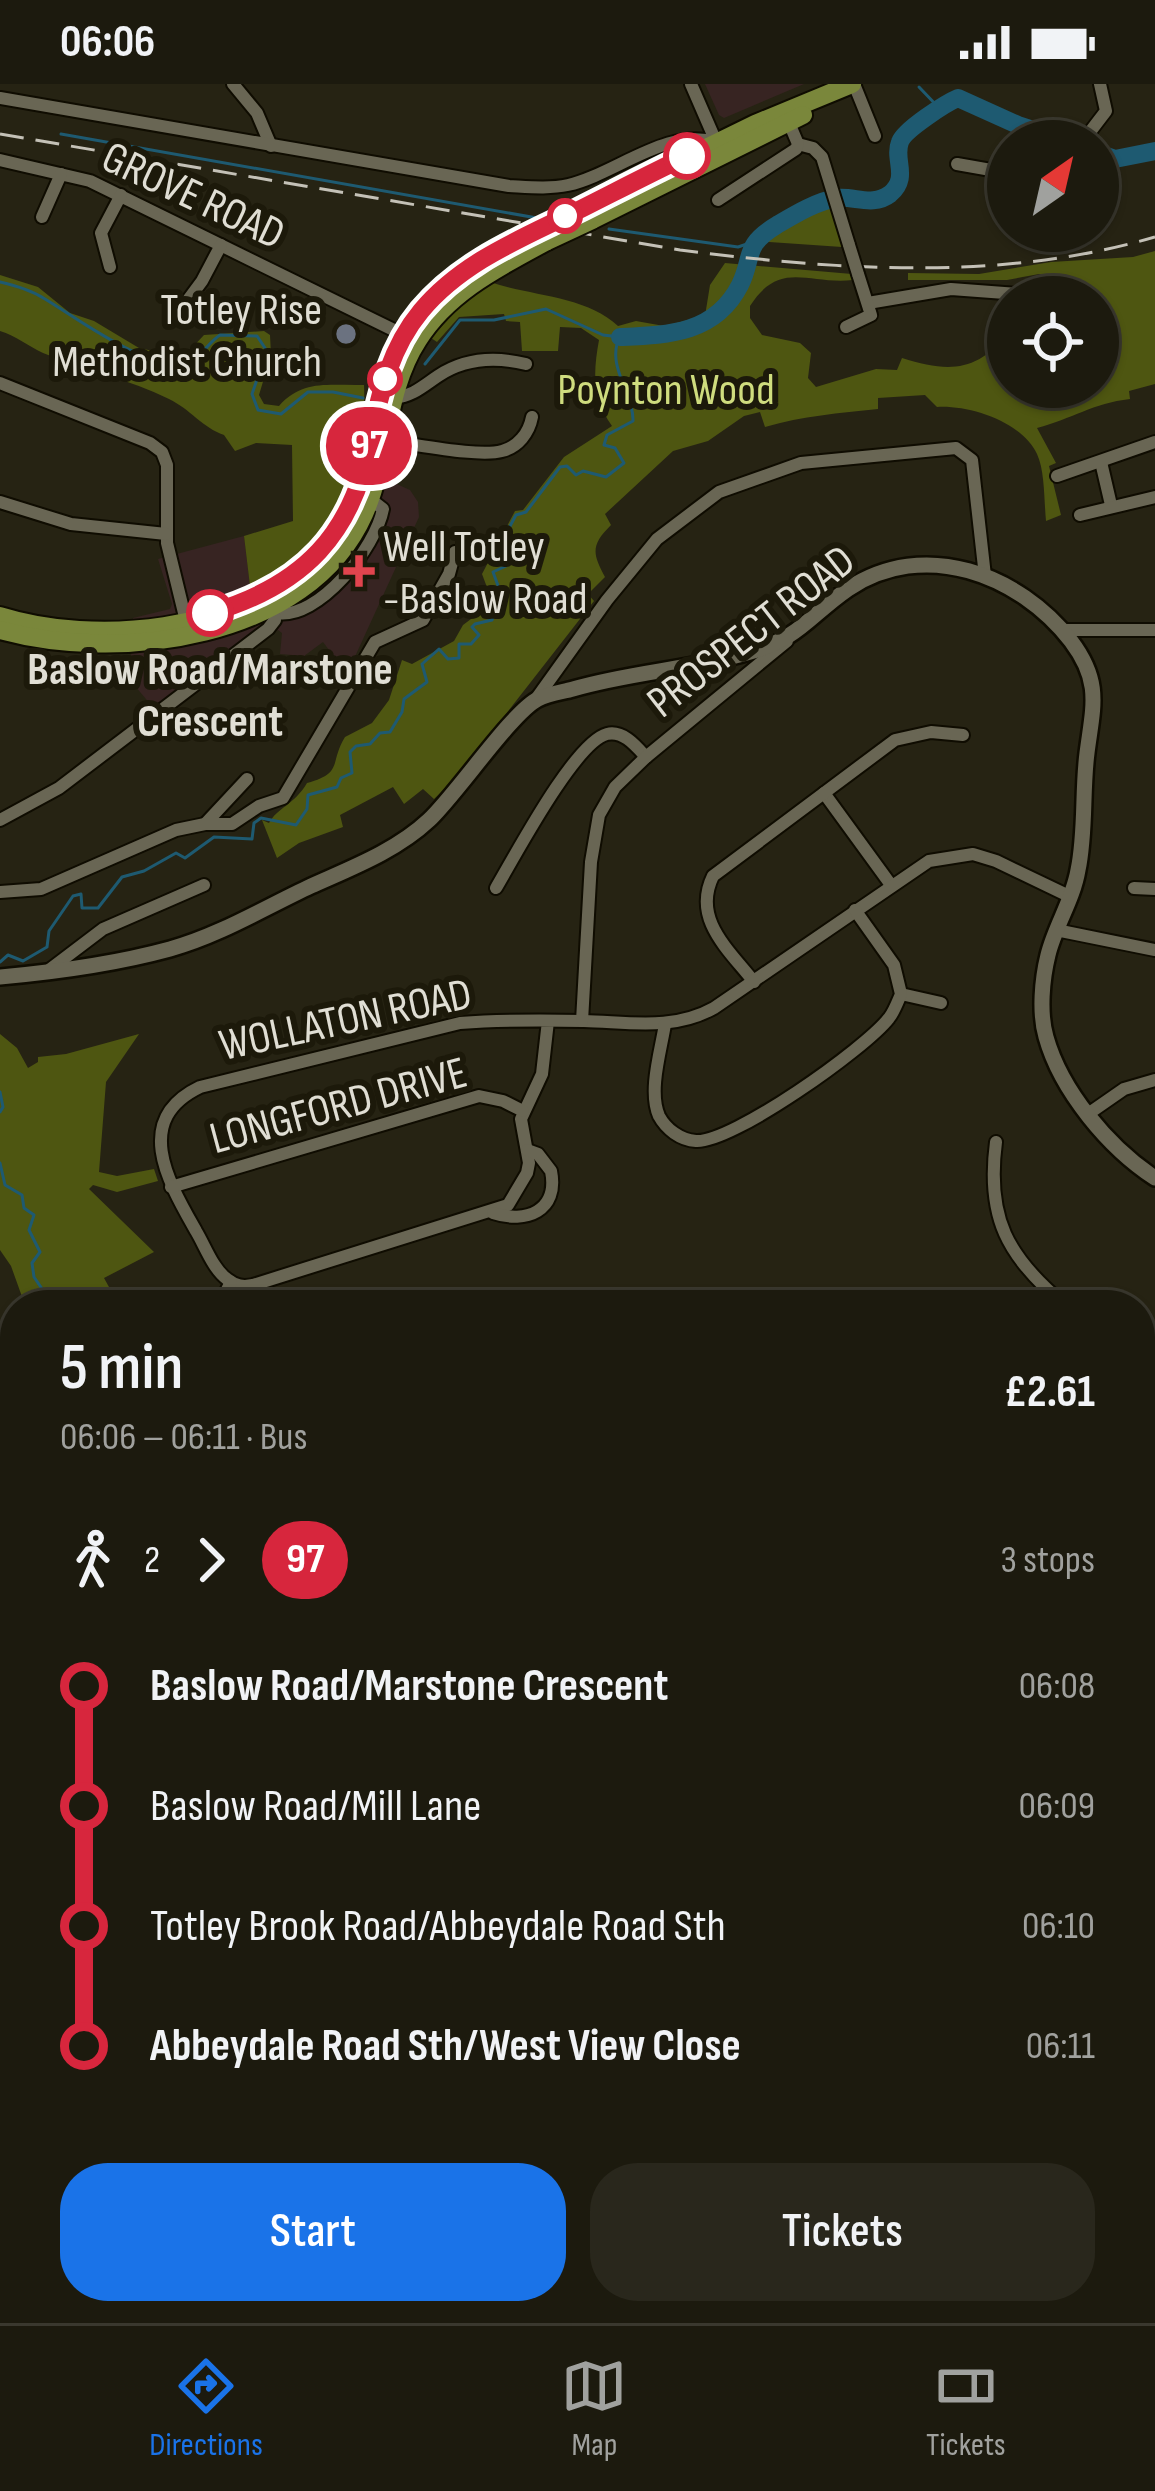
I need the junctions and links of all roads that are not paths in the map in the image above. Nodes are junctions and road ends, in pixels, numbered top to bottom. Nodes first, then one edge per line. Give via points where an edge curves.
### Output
1 (232, 84) edge
2 (691, 84) edge
3 (853, 84) edge
4 (1100, 84) edge
5 (817, 95) edge
6 (0, 98) edge
7 (786, 117) junction
8 (1099, 120) edge
9 (873, 137) dead end
10 (798, 145) junction
11 (271, 146) junction
12 (720, 149) junction
13 (0, 160) edge
14 (654, 161) junction
15 (957, 164) dead end
16 (987, 169) edge
17 (62, 174) junction
18 (121, 196) junction
19 (718, 200) dead end
20 (42, 217) dead end
21 (537, 236) junction
22 (221, 245) junction
23 (110, 267) dead end
24 (987, 292) edge
25 (868, 303) junction
26 (179, 312) dead end
27 (846, 327) dead end
28 (411, 338) junction
29 (526, 364) dead end
30 (0, 383) edge
31 (394, 398) junction
32 (532, 418) dead end
33 (379, 440) junction
34 (1155, 442) edge
35 (1102, 462) junction
36 (1057, 476) dead end
37 (1155, 497) edge
38 (0, 502) edge
39 (1111, 505) junction
40 (1080, 515) dead end
41 (166, 534) junction
42 (455, 552) dead end
43 (985, 576) junction
44 (272, 604) junction
45 (0, 616) edge
46 (186, 621) junction
47 (1155, 629) edge
48 (0, 630) edge
49 (1062, 630) junction
50 (750, 661) junction
51 (535, 700) junction
52 (963, 735) dead end
53 (646, 757) junction
54 (247, 779) dead end
55 (824, 793) junction
56 (0, 820) edge
57 (206, 824) junction
58 (891, 885) junction
59 (204, 886) dead end
60 (496, 888) dead end
61 (1135, 888) dead end
62 (1155, 889) edge
63 (0, 892) edge
64 (1071, 897) junction
65 (855, 910) junction
66 (1056, 930) junction
67 (1155, 950) edge
68 (45, 973) junction
69 (0, 977) edge
70 (754, 982) junction
71 (902, 994) junction
72 (941, 1004) dead end
73 (548, 1021) junction
74 (582, 1021) junction
75 (665, 1024) junction
76 (1155, 1080) edge
77 (523, 1111) junction
78 (1088, 1114) junction
79 (992, 1148) dead end
80 (527, 1150) junction
81 (1155, 1178) edge
82 (171, 1187) junction
83 (492, 1213) junction
84 (231, 1282) junction
85 (227, 1290) edge
86 (1050, 1290) edge

1 - 11 street via 257,112
2 - 12 street
3 - 5 main road
3 - 9 street
4 - 8 street via 1106,111
5 - 7 main road
6 - 11 street
7 - 10 street
7 - 12 main road
10 - 19 street
10 - 25 street, bridge via 825,163
11 - 14 street via 509,186 542,187
12 - 14 main road
12 - 21 main road, bridge via 592,220
13 - 17 street, GROVE ROAD
14 - 21 main road, bridge
15 - 16 street
17 - 18 street, GROVE ROAD
17 - 20 street
18 - 22 street, GROVE ROAD
18 - 23 street via 101,233
21 - 28 main road
21 - 28 main road via 453,280 422,310
22 - 26 street
22 - 28 street, GROVE ROAD
24 - 25 street
25 - 27 street via 871,315
28 - 31 main road
28 - 33 main road via 380,395
29 - 31 street via 501,358 457,365
30 - 41 street via 159,448 167,465
31 - 33 main road
32 - 33 street via 517,443 495,453
33 - 44 main road via 356,529 302,588
34 - 35 street
35 - 36 street
35 - 39 street
37 - 39 street
38 - 41 street via 71,524
39 - 40 street
41 - 46 street
42 - 57 street via 422,620 375,641 288,794 232,824
43 - 49 street, PROSPECT ROAD via 1028,597
43 - 50 street, PROSPECT ROAD via 927,564 885,570
43 - 51 street via 972,460 956,448 801,463 719,492 657,538
44 - 46 main road
44 - 48 main road via 203,631 127,645
44 - 56 street via 268,629 59,788
45 - 46 main road via 103,632
47 - 49 street
49 - 64 street, PROSPECT ROAD via 1095,690
50 - 51 street via 594,683
50 - 53 street, PROSPECT ROAD
51 - 68 street via 428,822 381,854 187,943
52 - 55 street via 896,740
53 - 60 street via 622,735 589,743
53 - 74 street, PROSPECT ROAD via 598,815
54 - 57 street
55 - 58 street
55 - 70 street via 728,861 706,890 707,920
57 - 63 street via 41,889
58 - 64 street, WOLLATON ROAD via 929,861 973,854
58 - 65 street, WOLLATON ROAD
59 - 68 street via 103,929
61 - 62 street
64 - 66 street, PROSPECT ROAD
65 - 70 street, WOLLATON ROAD
65 - 71 street via 894,965
66 - 67 street
66 - 78 street, PROSPECT ROAD via 1046,1036
68 - 69 street
70 - 75 street, WOLLATON ROAD via 700,1016
71 - 72 street
71 - 75 street via 889,1018 807,1085 696,1141 670,1130 656,1107
73 - 74 street, WOLLATON ROAD
73 - 77 street via 542,1074
73 - 82 street, WOLLATON ROAD via 460,1023 200,1087 162,1123
74 - 75 street, WOLLATON ROAD
76 - 78 street via 1124,1089
77 - 80 street
77 - 82 street, LONGFORD DRIVE via 479,1096
78 - 81 street, PROSPECT ROAD
79 - 86 street via 1000,1232
80 - 83 street via 521,1185
80 - 83 street via 551,1171 549,1196 523,1218
82 - 84 street
83 - 84 street via 253,1285
84 - 85 street

